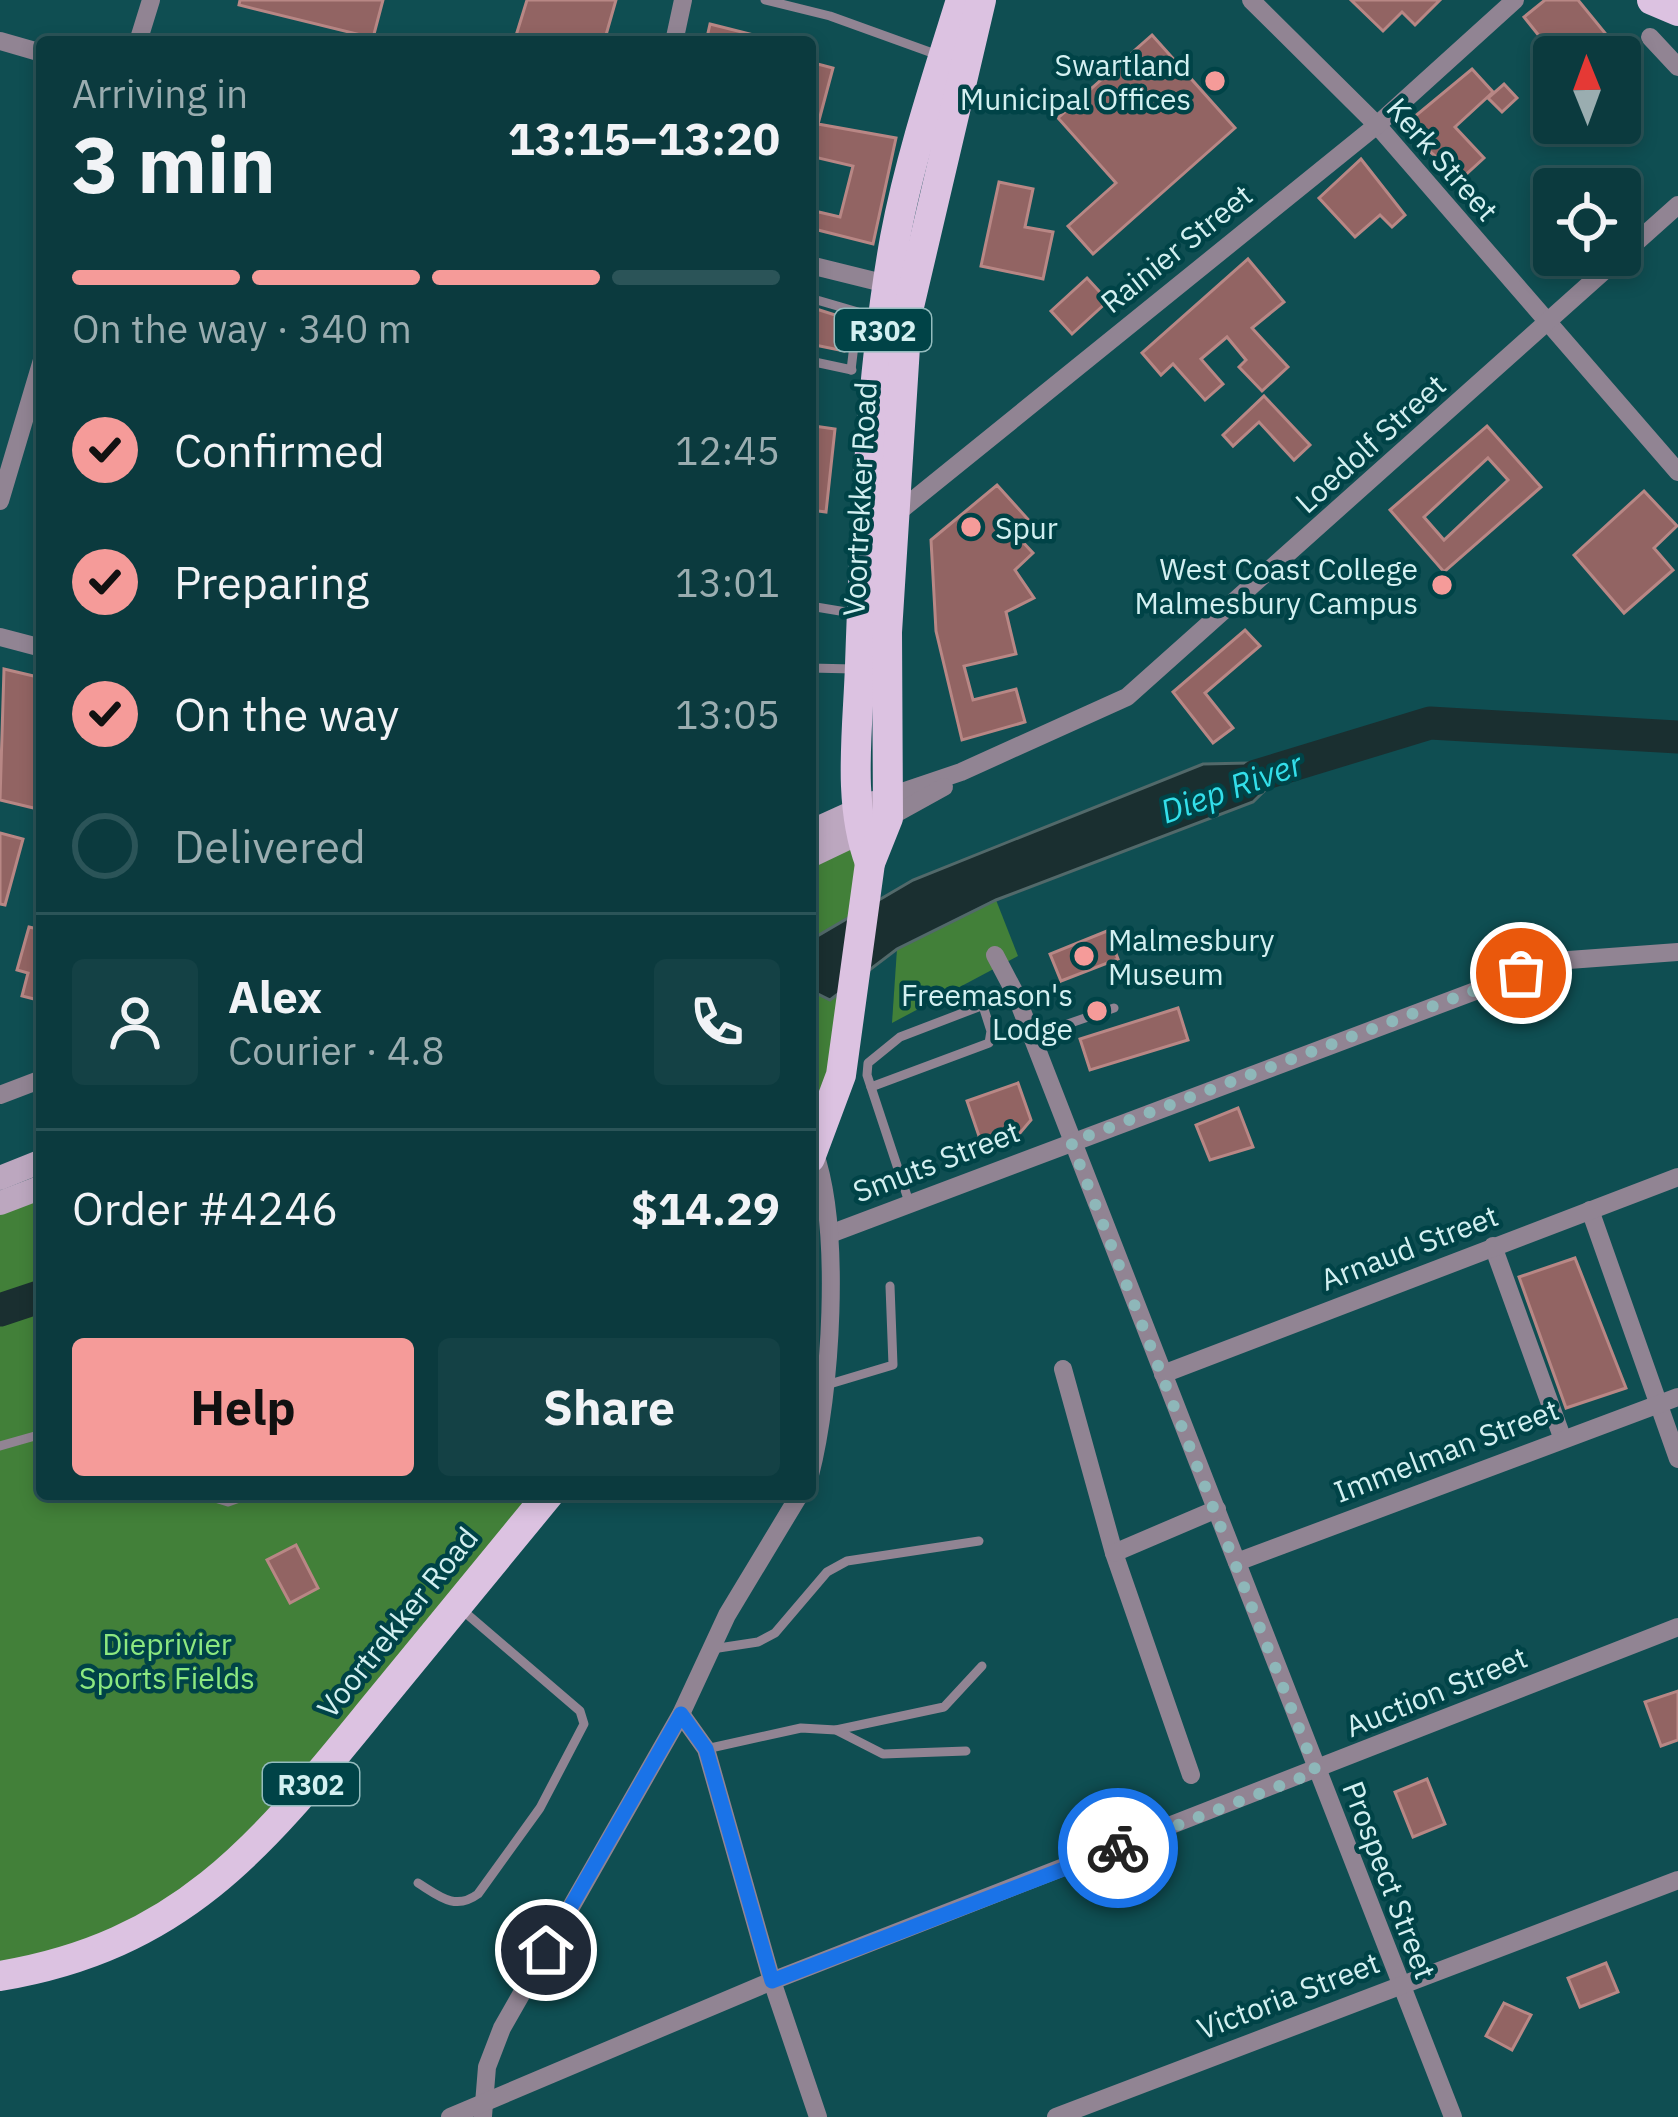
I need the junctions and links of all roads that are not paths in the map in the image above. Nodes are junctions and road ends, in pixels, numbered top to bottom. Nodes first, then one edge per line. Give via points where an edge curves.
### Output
1 (152, 0) edge
2 (683, 0) edge
3 (764, 0) edge
4 (961, 0) edge
5 (981, 0) edge
6 (1251, 0) edge
7 (1515, 0) edge
8 (1652, 0) edge
9 (1678, 10) edge
10 (140, 36) edge
11 (675, 36) edge
12 (1650, 37) dead end
13 (0, 41) edge
14 (36, 51) edge
15 (955, 60) junction
16 (1678, 67) edge
17 (1377, 125) junction
18 (1678, 205) edge
19 (816, 266) edge
20 (899, 287) junction
21 (816, 300) edge
22 (1545, 325) junction
23 (816, 362) edge
24 (864, 373) junction
25 (36, 380) edge
26 (1678, 472) edge
27 (0, 501) edge
28 (898, 515) junction
29 (866, 531) junction
30 (816, 607) edge
31 (862, 614) junction
32 (0, 637) edge
33 (36, 646) edge
34 (816, 668) edge
35 (860, 670) junction
36 (873, 815) junction
37 (816, 830) edge
38 (816, 852) edge
39 (1678, 952) edge
40 (995, 955) dead end
41 (1015, 993) junction
42 (982, 1003) junction
43 (1114, 1008) dead end
44 (1030, 1037) junction
45 (36, 1081) edge
46 (871, 1087) junction
47 (0, 1094) edge
48 (1071, 1142) junction
49 (816, 1143) edge
50 (36, 1163) edge
51 (816, 1172) edge
52 (1678, 1177) edge
53 (0, 1178) edge
54 (36, 1189) edge
55 (910, 1202) junction
56 (0, 1203) edge
57 (1589, 1210) junction
58 (830, 1234) junction
59 (1493, 1246) junction
60 (890, 1286) dead end
61 (1063, 1369) dead end
62 (1162, 1374) junction
63 (823, 1386) junction
64 (1678, 1397) edge
65 (1658, 1404) junction
66 (36, 1435) edge
67 (1562, 1437) junction
68 (0, 1446) edge
69 (816, 1451) edge
70 (1678, 1459) edge
71 (544, 1500) edge
72 (797, 1500) edge
73 (1216, 1509) junction
74 (979, 1541) dead end
75 (1114, 1553) junction
76 (1238, 1562) junction
77 (457, 1606) junction
78 (1678, 1627) edge
79 (712, 1648) junction
80 (982, 1666) dead end
81 (681, 1714) junction
82 (836, 1730) junction
83 (706, 1749) junction
84 (966, 1751) dead end
85 (1316, 1772) junction
86 (1191, 1775) dead end
87 (1678, 1880) edge
88 (418, 1882) dead end
89 (0, 1976) edge
90 (772, 1981) junction
91 (1398, 1984) junction
92 (482, 2112) edge
93 (450, 2117) edge
94 (818, 2117) edge
95 (1056, 2117) edge
96 (1453, 2117) edge

1 - 10 street
2 - 11 street
3 - 15 lane
4 - 15 main road, Voortrekker Road / R302
5 - 15 main road, Voortrekker Road / R302
6 - 17 street, Kerk Street
7 - 17 street, Rainier Street
8 - 9 main road
12 - 16 street
13 - 14 street
15 - 20 main road, Voortrekker Road / R302 via 896,231
17 - 22 street, Kerk Street
17 - 28 street, Rainier Street
18 - 22 street, Loedolf Street
19 - 20 street
20 - 24 main road, Voortrekker Road / R302
20 - 28 main road, Voortrekker Road / R302
21 - 24 lane via 858,312
22 - 26 street, Kerk Street
22 - 36 street, Loedolf Street via 1126,697
23 - 24 lane
24 - 29 main road, Voortrekker Road / R302
25 - 27 street
28 - 29 street, Rainier Street
28 - 36 main road, Voortrekker Road / R302
29 - 31 main road, Voortrekker Road / R302
30 - 31 lane
31 - 35 main road, Voortrekker Road / R302
32 - 33 street
34 - 35 lane
35 - 36 main road, Voortrekker Road / R302
36 - 37 main road
36 - 38 main road
36 - 49 main road, Voortrekker Road / R302 via 841,1075
39 - 48 street, Smuts Street via 1556,962
40 - 41 street, Prospect Street
41 - 42 lane
41 - 44 street, Prospect Street
42 - 46 lane via 879,1050 868,1064
42 - 46 lane via 988,1043
43 - 44 lane
44 - 48 street, Prospect Street
45 - 47 street
46 - 55 lane
48 - 55 street, Smuts Street
48 - 62 street, Prospect Street
50 - 53 main road
51 - 58 street
52 - 57 street, Arnaud Street
54 - 56 main road
55 - 58 street, Smuts Street
57 - 59 street, Arnaud Street
57 - 65 street
58 - 63 street
59 - 62 street, Arnaud Street
59 - 67 street
60 - 63 lane via 892,1365
61 - 75 street
62 - 73 street, Prospect Street
63 - 69 street
64 - 65 street, Immelman Street
65 - 67 street, Immelman Street
65 - 70 street
66 - 68 lane
67 - 76 street, Immelman Street
71 - 77 main road, Voortrekker Road / R302
72 - 79 street
73 - 75 street
73 - 76 street, Prospect Street
74 - 79 lane via 847,1561 826,1571 775,1633
75 - 86 street
76 - 85 street, Prospect Street
77 - 88 lane via 580,1711 584,1724 539,1808 478,1894 449,1903
77 - 89 main road, Voortrekker Road / R302 via 286,1818 225,1875 124,1939
78 - 85 street, Auction Street
79 - 81 street
80 - 82 lane via 944,1707
81 - 83 street
81 - 92 street via 502,2028
82 - 83 lane via 800,1728
82 - 84 lane via 883,1754
83 - 90 street
85 - 90 street, Auction Street
85 - 91 street, Prospect Street
87 - 91 street, Victoria Street
90 - 92 street, Auction Street
90 - 94 street
91 - 95 street, Victoria Street
91 - 96 street, Prospect Street
92 - 93 street, Auction Street

